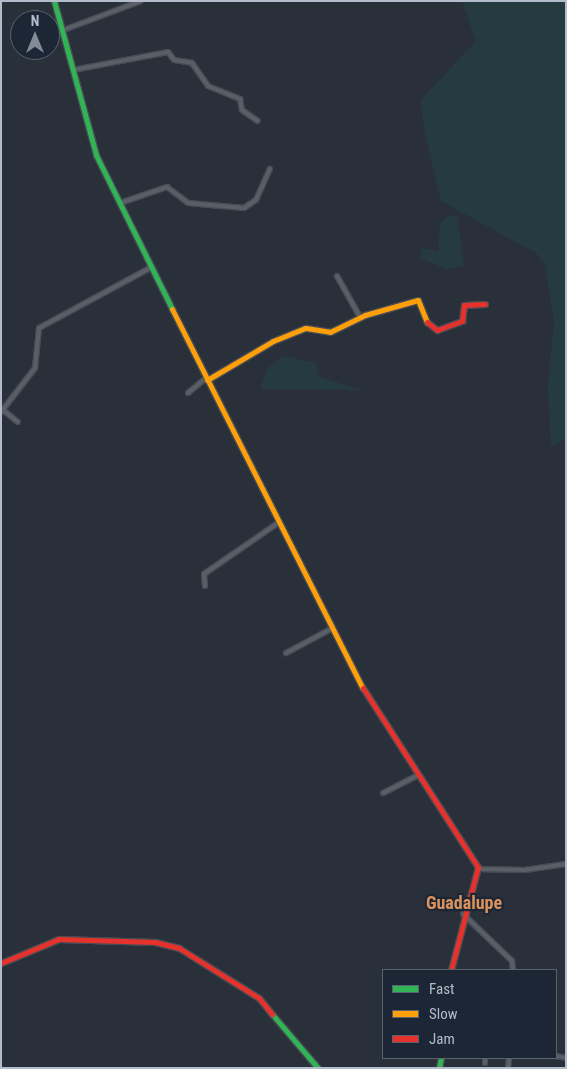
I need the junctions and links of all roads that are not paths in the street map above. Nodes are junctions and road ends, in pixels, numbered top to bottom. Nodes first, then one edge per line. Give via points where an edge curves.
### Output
1 (54, 1) edge
2 (142, 1) edge
3 (61, 31) junction
4 (73, 70) junction
5 (258, 121) dead end
6 (270, 169) dead end
7 (120, 203) junction
8 (152, 267) junction
9 (337, 276) dead end
10 (484, 304) dead end
11 (360, 317) junction
12 (207, 379) junction
13 (188, 393) dead end
14 (2, 411) edge
15 (18, 422) dead end
16 (278, 523) junction
17 (205, 586) dead end
18 (331, 629) junction
19 (286, 653) dead end
20 (418, 775) junction
21 (383, 793) dead end
22 (566, 864) edge
23 (478, 869) junction
24 (463, 914) junction
25 (1, 963) edge
26 (451, 969) edge
27 (513, 969) edge
28 (318, 1068) edge

1 - 3 main road
2 - 3 street
3 - 4 main road
4 - 5 street via 168,52 174,60 192,63 208,86 240,98 242,110
4 - 7 main road via 96,155
6 - 7 street via 256,200 244,208 188,203 167,187
7 - 8 main road
8 - 12 main road
8 - 14 street via 40,328 35,368
9 - 11 street
10 - 11 main road via 464,305 462,321 437,330 430,328 418,300
11 - 12 main road via 330,332 306,328 273,341
12 - 13 street
12 - 16 main road
14 - 15 street
16 - 17 street via 204,574
16 - 18 main road
18 - 19 street
18 - 20 main road
20 - 21 street
20 - 23 main road
22 - 23 street via 525,870
23 - 24 main road
24 - 26 main road
24 - 27 street via 512,961
25 - 28 main road via 59,939 155,942 179,948 247,988

